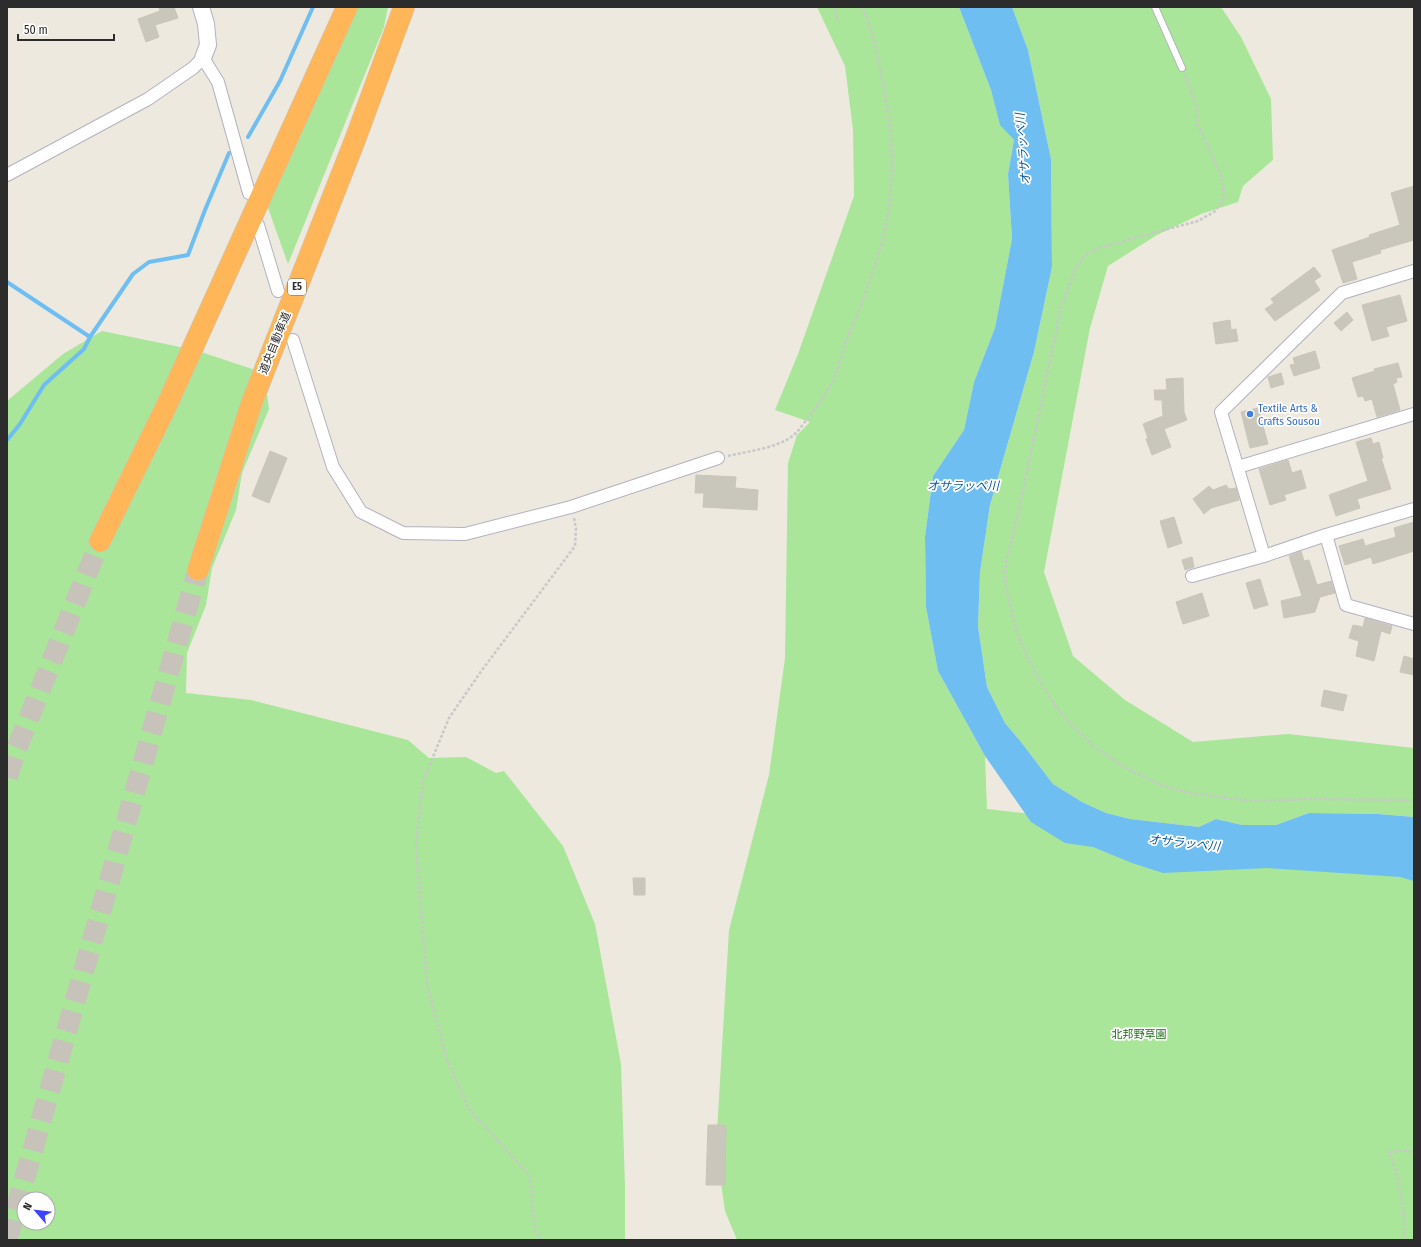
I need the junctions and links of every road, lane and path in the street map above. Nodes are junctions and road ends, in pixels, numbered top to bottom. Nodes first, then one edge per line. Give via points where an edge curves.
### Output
1 (201, 7) edge
2 (347, 7) edge
3 (404, 7) edge
4 (834, 7) edge
5 (862, 7) edge
6 (1155, 7) edge
7 (838, 21) dead end
8 (203, 58) junction
9 (1182, 68) joint
10 (7, 175) edge
11 (249, 193) dead end
12 (258, 226) dead end
13 (1414, 271) edge
14 (278, 291) dead end
15 (293, 340) dead end
16 (1414, 414) edge
17 (718, 458) joint
18 (1238, 467) junction
19 (571, 507) junction
20 (1414, 509) edge
21 (1326, 534) junction
22 (100, 541) tunnel mouth
23 (1264, 556) junction
24 (198, 570) tunnel mouth
25 (1192, 576) dead end
26 (1414, 624) edge
27 (1414, 800) edge
28 (1414, 1154) edge
29 (542, 1240) edge
30 (1405, 1240) edge

1 - 8 main road via 208,45
2 - 22 highway via 165,409
3 - 24 highway, 道央自動車道 / E5 via 252,402
4 - 7 path
5 - 17 path via 872,36 886,96 890,129 891,185 887,217 872,273 842,351 837,372 823,398 796,434 774,445
6 - 9 lane
8 - 10 street via 193,68 148,99
8 - 11 street via 218,82
9 - 27 path via 1197,106 1197,123 1222,178 1223,200 1214,212 1198,221 1087,254 1073,273 1061,308 1006,562 1007,592 1017,633 1044,688 1072,725 1097,749 1160,786 1190,793 1252,801
12 - 14 street
13 - 18 street via 1342,293 1221,412
15 - 19 street via 333,467 361,512 403,533 465,534
16 - 18 street
17 - 19 street
18 - 23 street
19 - 29 path via 576,529 576,546 449,718 423,781 416,846 427,984 446,1057 469,1108 530,1176 535,1231
20 - 21 street
21 - 23 street
21 - 26 street via 1346,605
23 - 25 street
28 - 30 path via 1407,1150 1389,1152 1397,1174 1403,1206

